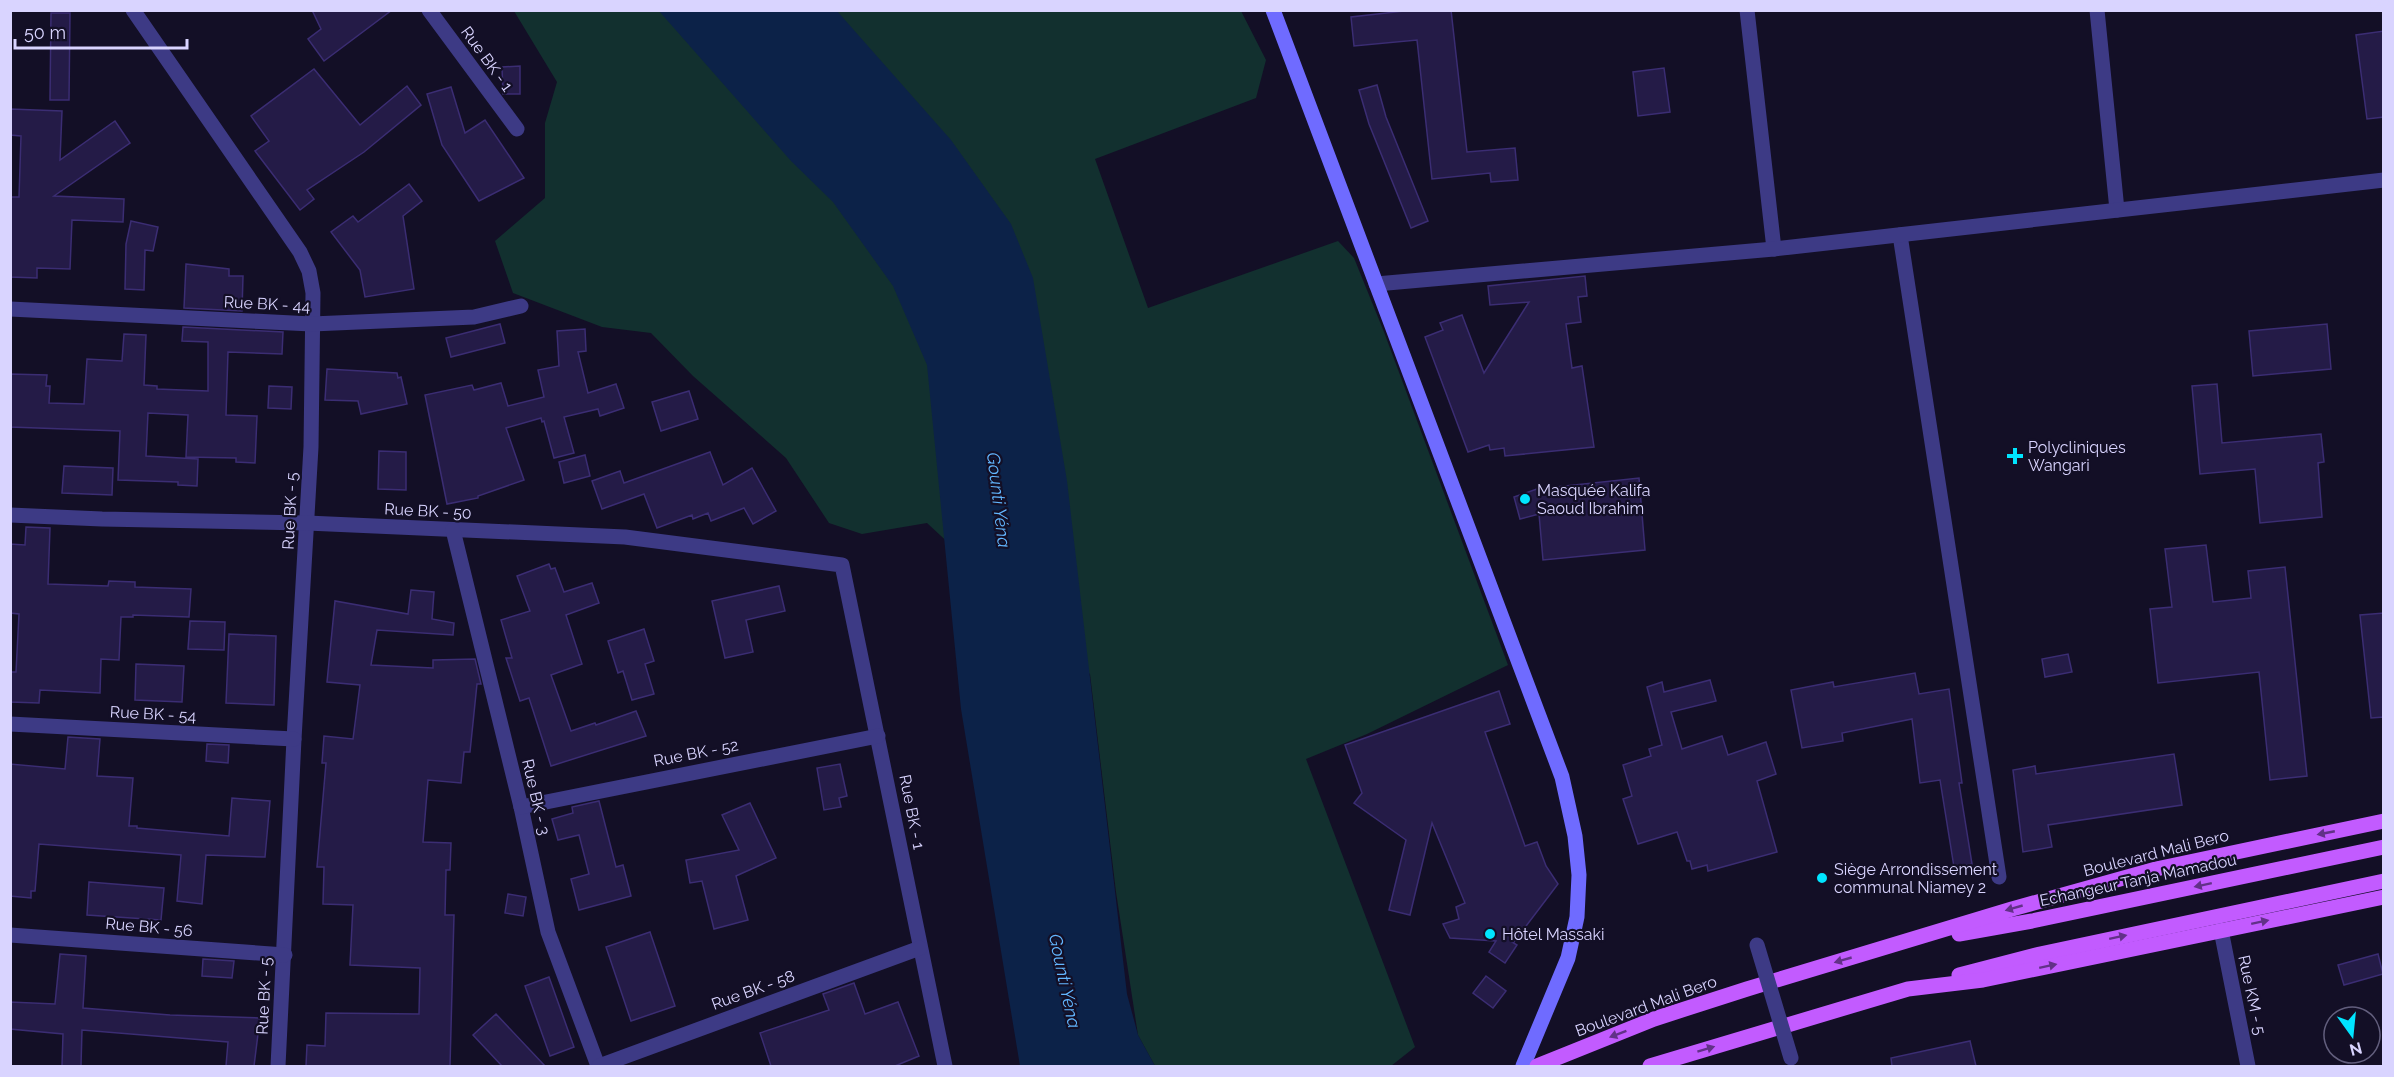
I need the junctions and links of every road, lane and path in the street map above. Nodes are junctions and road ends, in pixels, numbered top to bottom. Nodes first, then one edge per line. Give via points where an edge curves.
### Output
1 (133, 10) edge
2 (429, 10) edge
3 (1273, 10) edge
4 (1748, 10) edge
5 (2097, 10) edge
6 (517, 129) dead end
7 (2384, 180) edge
8 (2117, 210) junction
9 (1900, 235) junction
10 (1774, 249) junction
11 (1376, 284) junction
12 (521, 306) dead end
13 (10, 309) edge
14 (312, 324) junction
15 (10, 515) edge
16 (307, 523) junction
17 (453, 530) junction
18 (842, 565) joint
19 (10, 724) edge
20 (878, 736) junction
21 (294, 739) junction
22 (521, 807) junction
23 (2384, 821) edge
24 (2384, 847) edge
25 (1999, 878) dead end
26 (2384, 881) edge
27 (2380, 898) edge
28 (2221, 930) junction
29 (10, 935) edge
30 (1899, 944) junction
31 (1756, 945) dead end
32 (920, 948) junction
33 (285, 955) junction
34 (1908, 989) junction
35 (1791, 1058) dead end
36 (278, 1066) edge
37 (599, 1066) edge
38 (945, 1066) edge
39 (1523, 1066) edge
40 (1538, 1066) edge
41 (1650, 1066) edge
42 (2248, 1066) edge

1 - 14 street, Rue BK - 5 via 300,252 313,293
2 - 6 street, Rue BK - 1
3 - 11 street
4 - 10 street
5 - 8 street
7 - 8 street
8 - 9 street
9 - 10 street
9 - 25 street
10 - 11 street
11 - 39 street via 1562,777 1575,836 1578,905 1568,958
12 - 14 street, Rue BK - 44 via 474,316
13 - 14 street, Rue BK - 44
14 - 16 street, Rue BK - 5 via 312,447
15 - 16 street, Rue BK - 50
16 - 17 street, Rue BK - 50
16 - 21 street, Rue BK - 5
17 - 18 street, Rue BK - 50 via 625,537
17 - 22 street, Rue BK - 3
18 - 20 street, Rue BK - 1
19 - 21 street, Rue BK - 54
20 - 22 street, Rue BK - 52
20 - 32 street, Rue BK - 1
21 - 33 street, Rue BK - 5
22 - 37 street, Rue BK - 3 via 548,932
23 -> 30 main road, Boulevard Mali Bero via 2156,869
24 -> 30 main road, Echangeur Tanja Mamadou via 2032,921
34 -> 26 main road via 2040,954
28 -> 27 main road
34 -> 28 main road via 1983,980
28 - 42 street, Rue KM - 5
29 - 33 street, Rue BK - 56
30 -> 40 main road, Boulevard Mali Bero via 1654,1019
31 - 35 street, bridge
32 - 37 street, Rue BK - 58
32 - 38 street, Rue BK - 1
33 - 36 street, Rue BK - 5
41 -> 34 main road

